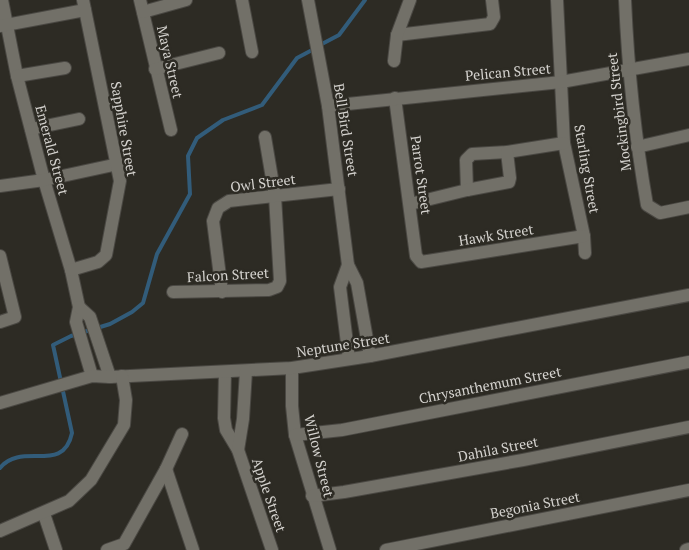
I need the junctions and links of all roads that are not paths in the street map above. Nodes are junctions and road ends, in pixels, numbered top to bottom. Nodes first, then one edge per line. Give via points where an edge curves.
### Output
1 (2, 0) edge
2 (186, 0) edge
3 (242, 0) edge
4 (308, 0) edge
5 (410, 0) edge
6 (492, 0) edge
7 (557, 0) edge
8 (625, 0) edge
9 (84, 5) edge
10 (142, 6) edge
11 (4, 26) edge
12 (397, 35) junction
13 (252, 52) dead end
14 (220, 53) dead end
15 (689, 59) edge
16 (394, 61) dead end
17 (65, 68) dead end
18 (155, 69) junction
19 (628, 72) junction
20 (17, 76) junction
21 (561, 82) junction
22 (395, 98) junction
23 (328, 106) junction
24 (78, 119) dead end
25 (31, 129) junction
26 (171, 130) dead end
27 (689, 135) edge
28 (265, 137) dead end
29 (564, 143) junction
30 (637, 147) junction
31 (507, 152) junction
32 (118, 164) junction
33 (44, 180) junction
34 (0, 186) edge
35 (340, 189) junction
36 (467, 190) junction
37 (275, 196) junction
38 (410, 204) junction
39 (689, 207) edge
40 (584, 236) junction
41 (585, 253) dead end
42 (0, 256) edge
43 (416, 256) joint
44 (348, 265) junction
45 (71, 270) junction
46 (173, 292) dead end
47 (222, 292) junction
48 (689, 295) edge
49 (79, 307) junction
50 (0, 322) edge
51 (370, 356) junction
52 (349, 359) junction
53 (689, 362) edge
54 (292, 368) junction
55 (246, 371) junction
56 (225, 372) junction
57 (86, 377) junction
58 (116, 377) junction
59 (224, 402) junction
60 (0, 403) edge
61 (244, 403) junction
62 (689, 427) edge
63 (182, 434) dead end
64 (295, 435) junction
65 (238, 450) junction
66 (166, 469) junction
67 (689, 490) edge
68 (312, 496) junction
69 (44, 514) junction
70 (0, 531) edge
71 (125, 547) edge
72 (56, 550) edge
73 (107, 550) edge
74 (193, 550) edge
75 (272, 550) edge
76 (330, 550) edge
77 (386, 550) edge

1 - 11 street, Emerald Street
2 - 10 street
3 - 13 street
4 - 23 street, Bell Bird Street
5 - 12 street
6 - 12 street via 494,17 490,24
7 - 21 street, Starling Street
8 - 19 street, Mockingbird Street
9 - 11 street
9 - 32 street, Sapphire Street
10 - 18 street, Maya Street
11 - 20 street, Emerald Street
12 - 16 street
14 - 18 street
15 - 19 street, Pelican Street
17 - 20 street
18 - 26 street, Maya Street
19 - 21 street, Pelican Street
19 - 30 street, Mockingbird Street
20 - 25 street, Emerald Street
21 - 22 street, Pelican Street
21 - 29 street, Starling Street
22 - 23 street, Pelican Street
22 - 38 street, Parrot Street
23 - 35 street, Bell Bird Street
24 - 25 street
25 - 33 street, Emerald Street
27 - 30 street
28 - 37 street
29 - 31 street
29 - 40 street, Starling Street
30 - 39 street, Mockingbird Street via 647,205 660,213
31 - 36 street via 509,182
31 - 36 street via 468,156
32 - 33 street
32 - 45 street, Sapphire Street via 120,181 106,255 98,262
33 - 34 street
33 - 45 street, Emerald Street
35 - 37 street, Owl Street
35 - 44 street, Bell Bird Street
36 - 38 street
37 - 47 street, Owl Street via 229,201 218,208 213,221
37 - 47 street, Falcon Street via 280,281 277,287
38 - 43 street, Parrot Street
40 - 41 street, Starling Street
40 - 43 street, Hawk Street via 428,262 421,262
42 - 50 street via 15,317
44 - 51 street, Bell Bird Street via 357,284
44 - 52 street, Bell Bird Street via 340,287
45 - 49 street, Emerald Street
46 - 47 street, Falcon Street
48 - 51 street, Neptune Street
49 - 57 street, Emerald Street via 76,322
49 - 58 street, Emerald Street via 90,316
51 - 52 street, Neptune Street
52 - 54 street, Neptune Street
53 - 64 street, Chrysanthemum Street via 342,430
54 - 55 street, Neptune Street
54 - 64 street, Willow Street
55 - 56 street, Neptune Street
55 - 61 street, Apple Street
56 - 58 street, Neptune Street
56 - 59 street, Apple Street
57 - 58 street, Neptune Street
57 - 60 street, Neptune Street
58 - 69 street, Emerald Street via 126,414 119,436 81,492
59 - 61 street
59 - 65 street, Apple Street via 226,430
61 - 65 street, Apple Street
62 - 68 street, Dahila Street
63 - 66 street
64 - 68 street, Willow Street
65 - 75 street, Apple Street
66 - 71 street
66 - 74 street
67 - 77 street, Begonia Street
68 - 76 street, Willow Street
69 - 70 street, Emerald Street
69 - 72 street
71 - 73 street

